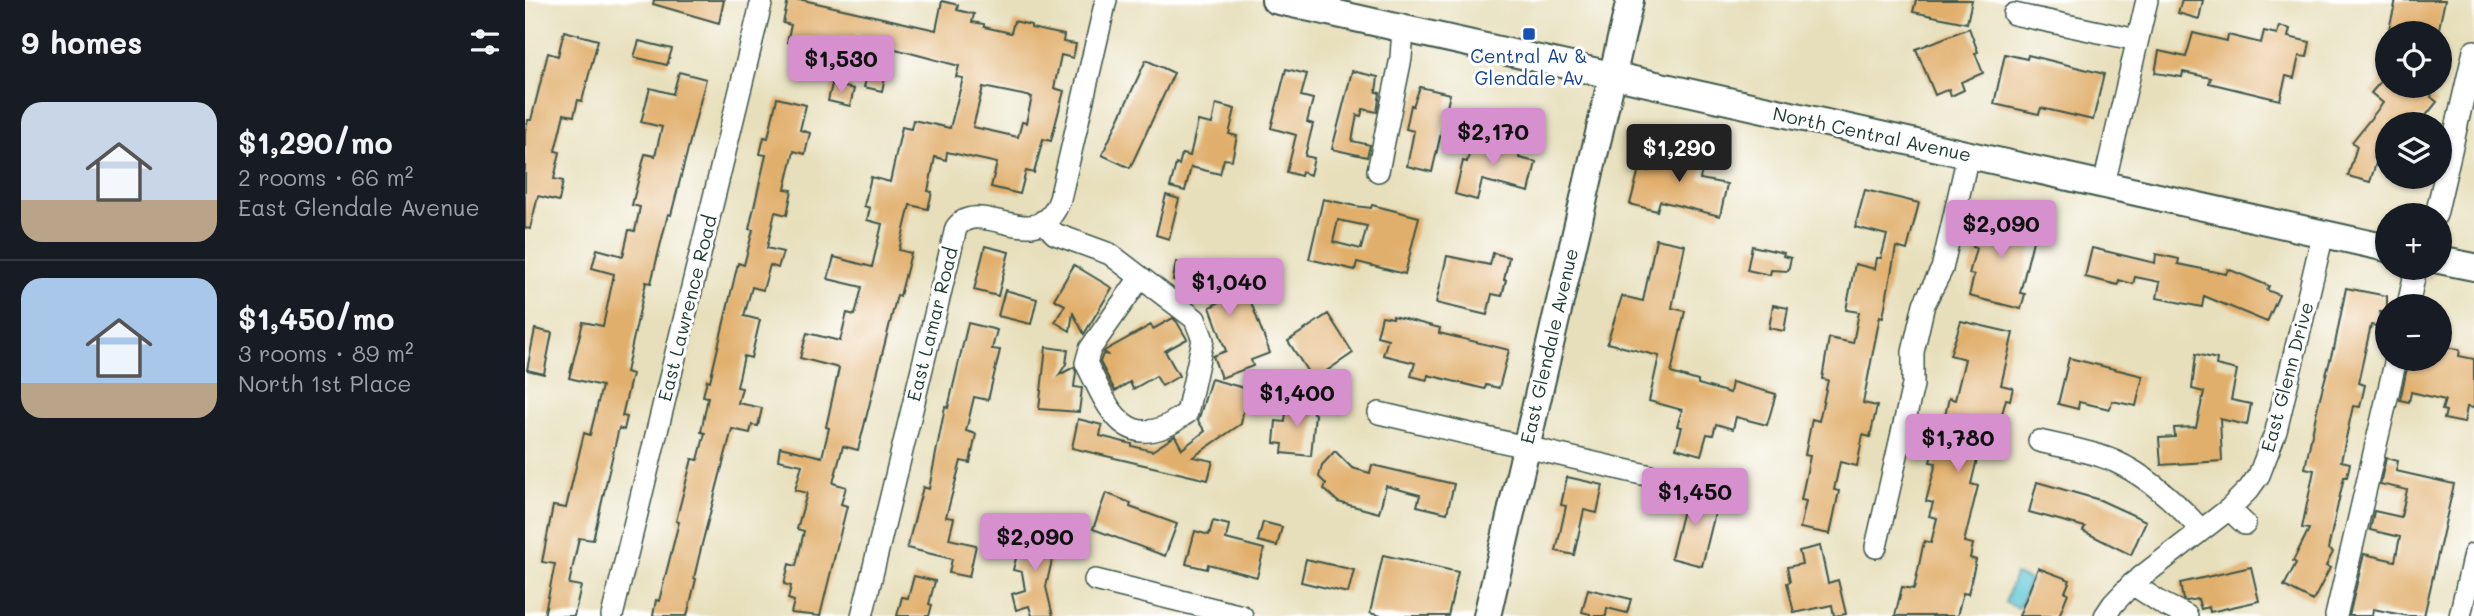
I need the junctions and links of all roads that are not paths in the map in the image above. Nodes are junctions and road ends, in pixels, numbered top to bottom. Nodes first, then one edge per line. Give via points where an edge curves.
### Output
1 (762, 0) edge
2 (1106, 0) edge
3 (1275, 0) edge
4 (1630, 0) edge
5 (2147, 0) edge
6 (2014, 14) dead end
7 (1403, 29) junction
8 (2137, 40) junction
9 (2474, 51) edge
10 (1612, 76) junction
11 (1968, 155) junction
12 (1378, 171) dead end
13 (2104, 184) junction
14 (2439, 203) edge
15 (1043, 221) junction
16 (2323, 234) junction
17 (2375, 245) edge
18 (2452, 263) edge
19 (2474, 267) edge
20 (1140, 278) junction
21 (2393, 371) edge
22 (1379, 413) dead end
23 (2039, 441) dead end
24 (1526, 448) junction
25 (1668, 480) dead end
26 (2229, 509) junction
27 (2245, 524) dead end
28 (2200, 529) junction
29 (1876, 547) dead end
30 (2474, 554) edge
31 (1095, 580) dead end
32 (2471, 582) edge
33 (2132, 584) junction
34 (612, 616) edge
35 (862, 616) edge
36 (1242, 616) edge
37 (1487, 616) edge
38 (2105, 616) edge
39 (2187, 616) edge
40 (2336, 616) edge
41 (2459, 616) edge

1 - 34 street, East Lawrence Road
2 - 15 street via 1060,199
3 - 7 main road, North Central Avenue
4 - 10 main road, East Glendale Avenue
5 - 8 street
6 - 8 street
7 - 10 main road, North Central Avenue
7 - 12 street
8 - 13 street
9 - 14 street
10 - 11 main road, North Central Avenue
10 - 24 main road, East Glendale Avenue
11 - 13 main road, North Central Avenue
11 - 29 street via 1942,269 1924,304 1913,352 1913,384
13 - 16 main road, North Central Avenue
15 - 20 street via 1055,234 1109,254
15 - 35 street, East Lamar Road via 1021,226 973,216 956,228
16 - 17 main road, North Central Avenue
16 - 26 street, East Glenn Drive via 2276,431 2259,475
18 - 19 main road
20 - 20 street via 1195,319 1203,340 1187,413 1164,427 1142,432 1127,428 1115,417 1086,363 1090,349
21 - 40 street
22 - 24 street
23 - 28 street via 2113,461 2148,480
24 - 25 street
24 - 37 main road, East Glendale Avenue
26 - 27 street
26 - 28 street, East Glenn Drive
28 - 33 street, East Glenn Drive
30 - 32 street
31 - 36 street
32 - 41 street
33 - 38 street, East Glenn Drive
33 - 39 street

